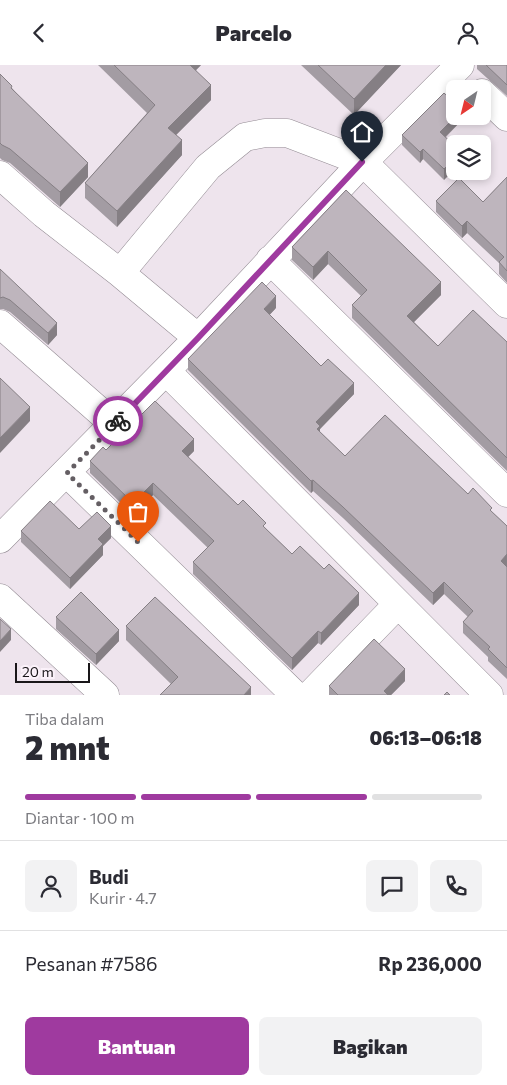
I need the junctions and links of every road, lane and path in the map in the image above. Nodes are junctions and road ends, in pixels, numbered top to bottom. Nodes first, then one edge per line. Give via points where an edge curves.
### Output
1 (459, 66) edge
2 (471, 80) edge
3 (491, 102) edge
4 (507, 117) edge
5 (362, 162) junction
6 (0, 175) edge
7 (270, 260) junction
8 (120, 273) junction
9 (507, 304) edge
10 (0, 324) edge
11 (198, 338) junction
12 (166, 371) junction
13 (114, 424) junction
14 (67, 473) junction
15 (507, 493) edge
16 (0, 539) edge
17 (0, 597) edge
18 (398, 604) junction
19 (105, 695) edge
20 (295, 695) edge
21 (310, 695) edge
22 (489, 695) edge

1 - 2 street
1 - 5 street
3 - 4 street
5 - 7 street
5 - 8 street via 287,133 245,137 208,167
5 - 9 street
6 - 8 street
7 - 11 street
7 - 15 street
8 - 11 street
10 - 13 street
11 - 12 street
12 - 13 street
12 - 18 street
13 - 14 street
14 - 16 street
14 - 20 street
17 - 19 street
18 - 21 street
18 - 22 street

